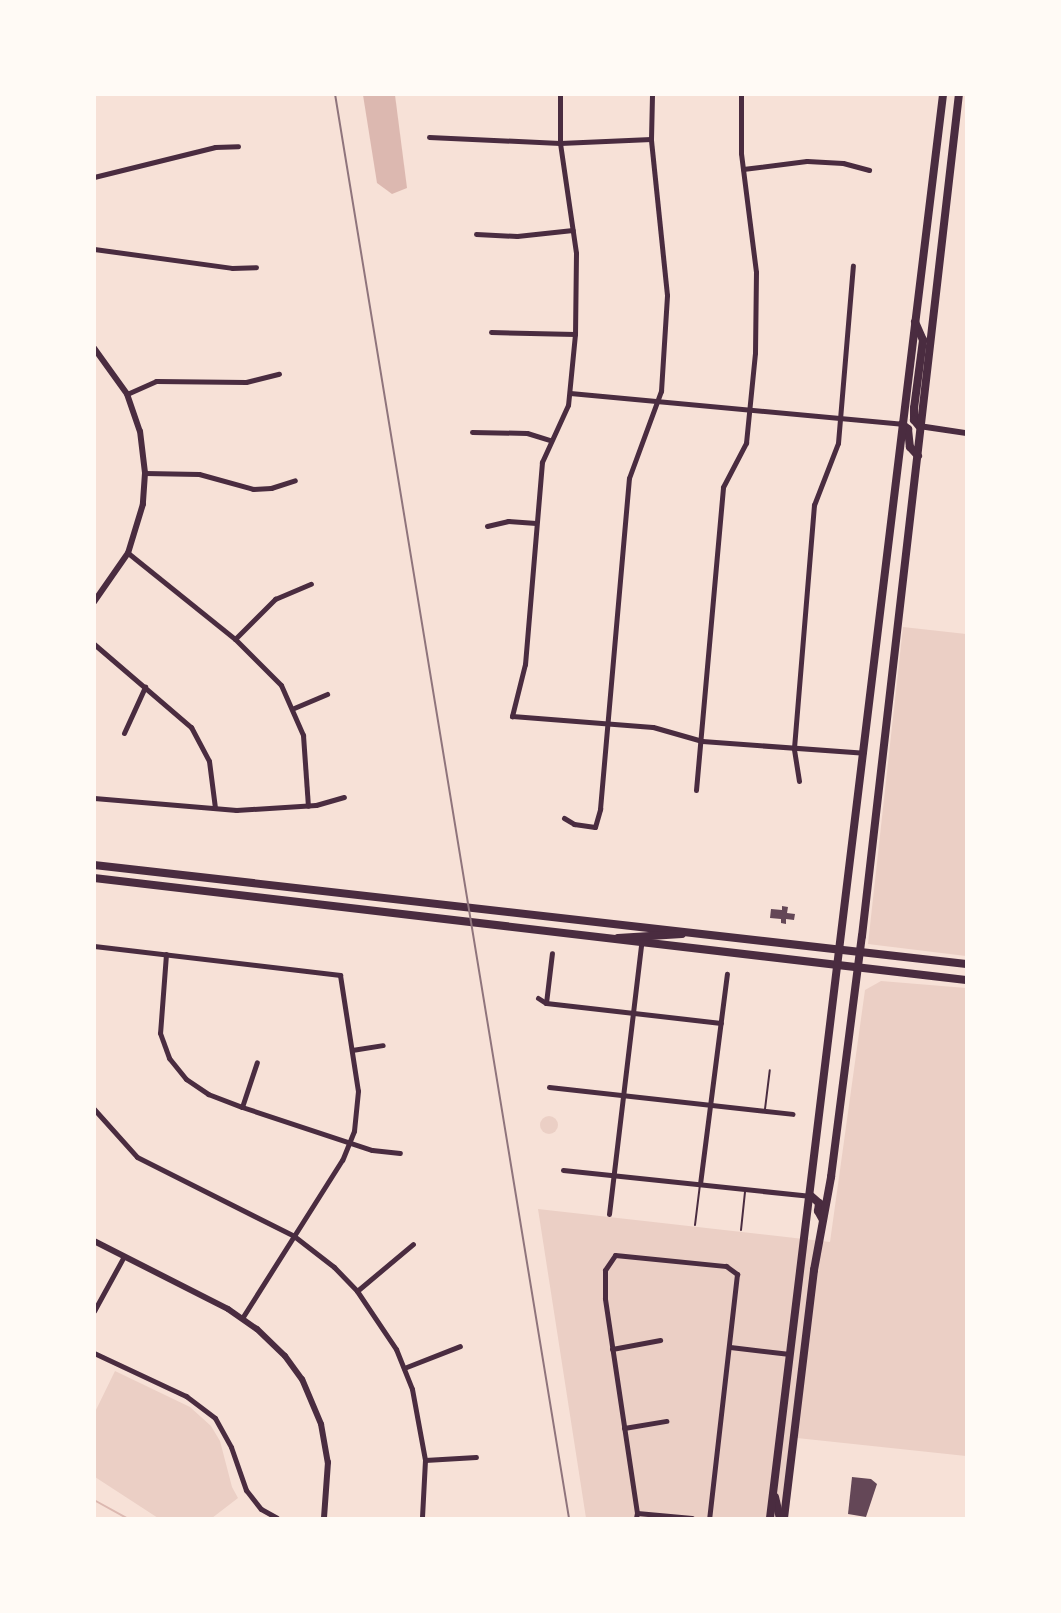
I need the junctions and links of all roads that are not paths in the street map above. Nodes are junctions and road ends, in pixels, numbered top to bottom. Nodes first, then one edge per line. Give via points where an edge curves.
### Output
1 (560, 94) edge
2 (652, 94) edge
3 (741, 94) edge
4 (943, 94) edge
5 (959, 94) edge
6 (429, 137) dead end
7 (651, 139) junction
8 (560, 143) junction
9 (237, 146) dead end
10 (743, 170) junction
11 (869, 170) dead end
12 (94, 177) edge
13 (573, 230) junction
14 (476, 234) dead end
15 (94, 249) edge
16 (256, 267) dead end
17 (853, 267) dead end
18 (915, 322) junction
19 (491, 332) dead end
20 (576, 334) junction
21 (94, 348) edge
22 (279, 374) dead end
23 (570, 393) junction
24 (127, 394) junction
25 (656, 400) junction
26 (750, 409) junction
27 (841, 416) junction
28 (902, 424) junction
29 (920, 426) junction
30 (472, 432) dead end
31 (966, 433) edge
32 (550, 440) junction
33 (918, 456) junction
34 (145, 473) junction
35 (295, 480) dead end
36 (536, 523) junction
37 (487, 526) dead end
38 (128, 553) junction
39 (311, 584) dead end
40 (94, 602) edge
41 (235, 639) junction
42 (94, 644) edge
43 (145, 687) junction
44 (327, 694) dead end
45 (294, 708) junction
46 (609, 724) junction
47 (124, 733) dead end
48 (702, 741) junction
49 (794, 748) junction
50 (864, 753) junction
51 (799, 782) dead end
52 (696, 790) dead end
53 (344, 797) dead end
54 (94, 798) edge
55 (308, 806) junction
56 (215, 808) junction
57 (564, 818) dead end
58 (94, 864) edge
59 (94, 878) edge
60 (684, 933) junction
61 (610, 940) junction
62 (641, 944) junction
63 (94, 946) edge
64 (838, 949) junction
65 (859, 951) junction
66 (552, 953) dead end
67 (166, 954) junction
68 (966, 964) edge
69 (836, 966) junction
70 (856, 969) junction
71 (727, 974) dead end
72 (966, 980) edge
73 (538, 998) dead end
74 (546, 1002) junction
75 (633, 1013) junction
76 (721, 1023) junction
77 (383, 1045) dead end
78 (352, 1050) junction
79 (257, 1062) dead end
80 (770, 1070) dead end
81 (549, 1087) dead end
82 (623, 1094) junction
83 (710, 1105) junction
84 (242, 1107) junction
85 (94, 1110) edge
86 (764, 1111) junction
87 (793, 1114) dead end
88 (350, 1143) junction
89 (400, 1153) dead end
90 (563, 1170) dead end
91 (614, 1176) junction
92 (700, 1184) junction
93 (745, 1189) junction
94 (811, 1196) junction
95 (609, 1214) dead end
96 (823, 1220) junction
97 (695, 1225) dead end
98 (741, 1230) dead end
99 (294, 1236) junction
100 (94, 1241) edge
101 (413, 1244) dead end
102 (123, 1258) junction
103 (357, 1291) junction
104 (94, 1311) edge
105 (242, 1318) junction
106 (660, 1340) dead end
107 (460, 1346) dead end
108 (730, 1347) junction
109 (612, 1349) junction
110 (94, 1353) edge
111 (790, 1354) junction
112 (405, 1368) junction
113 (666, 1421) dead end
114 (624, 1428) junction
115 (476, 1457) dead end
116 (425, 1460) junction
117 (774, 1491) junction
118 (636, 1516) edge
119 (277, 1518) edge
120 (324, 1518) edge
121 (422, 1518) edge
122 (692, 1518) edge
123 (709, 1518) edge
124 (770, 1518) edge
125 (782, 1518) edge

1 - 8 street
2 - 7 street
3 - 10 street
4 - 18 main road
5 - 29 main road
6 - 8 street
7 - 8 street
7 - 25 street via 667,295 661,391
8 - 13 street
9 - 12 street via 215,147
10 - 11 street via 807,161 843,163
10 - 26 street via 756,273
13 - 14 street via 517,236
13 - 20 street via 578,279
15 - 16 street via 232,268
17 - 27 street
18 - 28 main road
18 - 29 main road via 923,340 914,408 914,420
19 - 20 street
20 - 23 street
21 - 24 street
22 - 24 street via 246,382 156,381
23 - 25 street
23 - 32 street via 565,415
24 - 34 street via 140,431
25 - 26 street
25 - 46 street via 629,478
26 - 27 street
26 - 48 street via 746,443 723,487
27 - 28 street
27 - 49 street via 838,443 814,505
28 - 33 main road via 909,429 910,447
28 - 50 main road
29 - 31 street
29 - 33 main road
30 - 32 street via 527,433
32 - 36 street via 542,462
33 - 65 main road
34 - 35 street via 199,474 253,489 271,489
34 - 38 street via 141,513
36 - 37 street via 508,521
36 - 46 street via 525,664 512,716
38 - 40 street
38 - 41 street
39 - 41 street via 268,604
41 - 45 street via 275,678
42 - 43 street
43 - 47 street
43 - 56 street via 178,713 202,743 212,771
44 - 45 street
45 - 55 street via 303,735
46 - 48 street via 653,727
46 - 57 street via 596,826 574,824
48 - 49 street
48 - 52 street
49 - 50 street
49 - 51 street
50 - 64 main road
53 - 55 street
54 - 56 street
55 - 56 street
58 - 60 main road
59 - 61 main road
60 - 61 main road via 674,937 638,934
60 - 64 main road
61 - 62 main road
62 - 69 main road
62 - 75 street
63 - 67 street
64 - 65 main road
64 - 69 main road
65 - 68 main road
65 - 70 main road
66 - 74 street
67 - 78 street via 340,975
67 - 84 street via 159,1024 169,1058 200,1090
69 - 70 main road
69 - 94 main road
70 - 72 main road
70 - 96 main road
71 - 76 street
73 - 74 street
74 - 75 street
75 - 76 street
75 - 82 street
76 - 83 street
77 - 78 street
78 - 88 street via 358,1101
79 - 84 street
80 - 86 lane
81 - 82 street
82 - 83 street
82 - 91 street
83 - 86 street
83 - 92 street
84 - 88 street
85 - 99 street via 123,1145 151,1167
86 - 87 street
88 - 89 street
88 - 99 street
90 - 91 street
91 - 92 street
91 - 95 street
92 - 93 street
92 - 97 lane
93 - 94 street
93 - 98 lane
94 - 96 main road via 819,1203
94 - 111 main road
96 - 125 main road
99 - 103 street
99 - 105 street
100 - 102 street
101 - 103 street
102 - 104 street
102 - 105 street via 202,1294
103 - 112 street
105 - 120 street via 285,1356 315,1406 328,1462
106 - 109 street
107 - 112 street
108 - 109 street via 738,1280 734,1269 624,1254 615,1255 605,1270
108 - 111 street
108 - 123 street
109 - 114 street
110 - 119 street via 186,1396 207,1412 231,1447 246,1490 261,1509
111 - 117 main road
112 - 116 street via 417,1409
113 - 114 street
114 - 118 street
115 - 116 street
116 - 121 street
117 - 124 main road
117 - 125 main road
118 - 122 street

